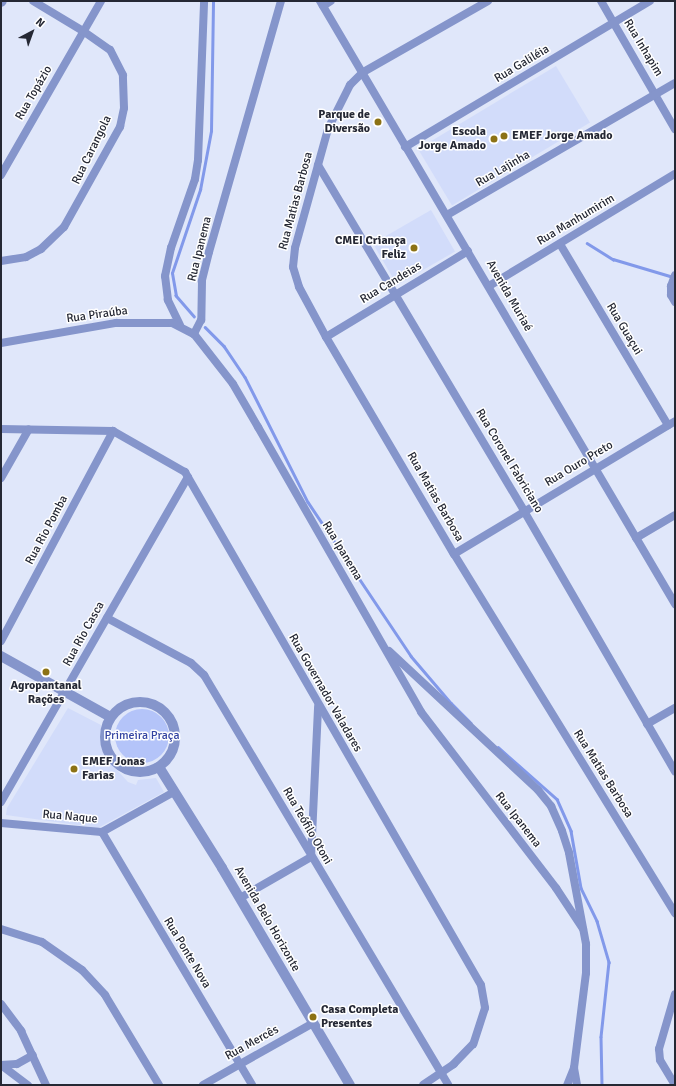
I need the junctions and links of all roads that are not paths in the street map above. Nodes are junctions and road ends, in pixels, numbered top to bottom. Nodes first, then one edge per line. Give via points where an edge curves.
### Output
1 (33, 1) edge
2 (101, 1) edge
3 (204, 1) edge
4 (281, 1) edge
5 (331, 1) edge
6 (488, 1) edge
7 (601, 1) edge
8 (650, 1) edge
9 (322, 3) edge
10 (614, 23) junction
11 (83, 31) junction
12 (362, 73) junction
13 (675, 83) edge
14 (656, 94) junction
15 (675, 129) edge
16 (405, 147) junction
17 (318, 165) junction
18 (675, 174) edge
19 (1, 175) edge
20 (447, 215) junction
21 (560, 244) junction
22 (468, 250) junction
23 (1, 261) edge
24 (675, 275) edge
25 (489, 286) junction
26 (396, 294) junction
27 (675, 302) edge
28 (180, 325) junction
29 (194, 334) junction
30 (326, 336) junction
31 (1, 343) edge
32 (671, 423) edge
33 (1, 428) edge
34 (29, 429) junction
35 (114, 431) junction
36 (595, 468) junction
37 (188, 477) junction
38 (1, 478) edge
39 (524, 511) junction
40 (675, 515) edge
41 (636, 538) junction
42 (454, 554) junction
43 (675, 604) edge
44 (107, 618) junction
45 (1, 641) edge
46 (384, 646) junction
47 (1, 656) edge
48 (66, 692) junction
49 (318, 705) junction
50 (675, 708) edge
51 (110, 717) junction
52 (647, 724) junction
53 (159, 767) junction
54 (675, 771) edge
55 (174, 792) junction
56 (1, 802) edge
57 (1, 823) edge
58 (102, 832) junction
59 (311, 857) junction
60 (240, 898) junction
61 (675, 913) edge
62 (1, 929) edge
63 (583, 929) junction
64 (675, 994) edge
65 (1, 1004) edge
66 (313, 1023) junction
67 (33, 1055) junction
68 (239, 1064) junction
69 (1, 1065) edge
70 (574, 1068) junction
71 (441, 1074) junction
72 (28, 1085) edge
73 (46, 1085) edge
74 (159, 1085) edge
75 (203, 1085) edge
76 (252, 1085) edge
77 (350, 1085) edge
78 (423, 1085) edge
79 (448, 1085) edge
80 (567, 1085) edge
81 (577, 1085) edge
82 (675, 1085) edge

1 - 11 street, Rua Carangola
2 - 11 street, Rua Topázio
3 - 28 street via 198,160 195,179 169,254 165,276 168,300
4 - 29 street, Rua Ipanema via 209,252 202,281 201,320
5 - 9 street
6 - 12 street, Rua Matias Barbosa
7 - 10 street, Rua Inhapim
8 - 10 street, Rua Galiléia
9 - 12 street, Avenida Muriaé
10 - 14 street, Rua Inhapim
10 - 16 street, Rua Galiléia
11 - 19 street, Rua Topázio
11 - 23 street, Rua Carangola via 110,50 123,74 124,108 120,127 79,202 54,240 26,257
12 - 16 street, Avenida Muriaé
12 - 17 street, Rua Matias Barbosa via 350,85 334,112
13 - 14 street, Rua Lajinha
14 - 15 street, Rua Inhapim
14 - 20 street, Rua Lajinha
16 - 20 street, Avenida Muriaé
17 - 26 street, Rua Coronel Fabriciano
17 - 30 street, Rua Matias Barbosa via 295,248 293,267 299,287
18 - 21 street, Rua Manhumirim
20 - 22 street, Avenida Muriaé
21 - 25 street, Rua Manhumirim
21 - 32 street, Rua Guaçui
22 - 25 street, Avenida Muriaé
22 - 26 street, Rua Candeias
24 - 27 street via 671,295
25 - 36 street, Avenida Muriaé
26 - 30 street, Rua Candeias
26 - 39 street, Rua Coronel Fabriciano
28 - 29 street, Rua Piraúba
28 - 31 street, Rua Piraúba via 158,321 116,323
29 - 46 street, Rua Ipanema via 233,384
30 - 42 street, Rua Matias Barbosa
32 - 36 street, Rua Ouro Preto
33 - 34 street, Rua Governador Valadares
34 - 35 street, Rua Governador Valadares
34 - 38 street
35 - 37 street, Rua Governador Valadares via 180,468
35 - 45 street, Rua Rio Pomba
36 - 39 street, Rua Ouro Preto
36 - 41 street, Avenida Muriaé
37 - 44 street, Rua Rio Casca
37 - 49 street, Rua Governador Valadares
39 - 42 street, Rua Ouro Preto
39 - 52 street, Rua Coronel Fabriciano
40 - 41 street
41 - 43 street, Avenida Muriaé
42 - 61 street, Rua Matias Barbosa
44 - 48 street, Rua Rio Casca
44 - 59 street, Rua Teófilo Otoni via 191,663 204,675
46 - 63 street, Rua Ipanema via 422,712 556,888
46 - 63 street via 533,785 551,806 569,853
47 - 48 street
48 - 51 street
48 - 56 street, Rua Rio Casca
49 - 59 street
49 - 71 street, Rua Governador Valadares via 480,985 485,1008 478,1032 465,1054
50 - 52 street
51 - 53 street via 106,727 105,743 111,757 119,765 139,772
51 - 53 street via 132,702 150,702 166,712 175,727 175,745 169,758
52 - 54 street, Rua Coronel Fabriciano
53 - 55 street, Avenida Belo Horizonte
55 - 58 street, Rua Naque
55 - 60 street, Avenida Belo Horizonte
57 - 58 street, Rua Naque
58 - 68 street, Rua Ponte Nova
59 - 60 street
59 - 71 street, Rua Teófilo Otoni
60 - 66 street, Avenida Belo Horizonte
62 - 74 street via 42,942 82,970 105,995
63 - 70 street, Rua Ipanema via 586,973
64 - 82 street via 659,1049 660,1060
65 - 67 street via 21,1031
66 - 68 street, Rua Mercês
66 - 77 street, Avenida Belo Horizonte
67 - 69 street via 17,1064
67 - 73 street
68 - 75 street, Rua Mercês
68 - 76 street, Rua Ponte Nova
69 - 72 street
70 - 80 street, Rua Ipanema
70 - 81 street
71 - 78 street, Rua Governador Valadares
71 - 79 street, Rua Teófilo Otoni

